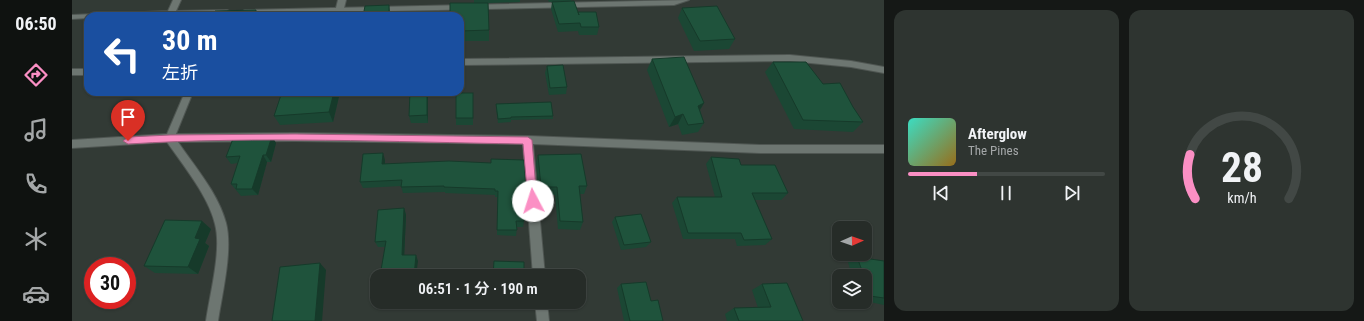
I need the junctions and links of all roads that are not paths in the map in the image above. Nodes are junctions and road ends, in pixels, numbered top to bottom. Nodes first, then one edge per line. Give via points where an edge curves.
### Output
1 (177, 0) edge
2 (342, 0) edge
3 (685, 0) edge
4 (172, 12) edge
5 (339, 12) edge
6 (372, 12) edge
7 (84, 16) edge
8 (72, 17) edge
9 (464, 62) edge
10 (884, 70) edge
11 (72, 72) edge
12 (84, 72) edge
13 (187, 96) edge
14 (170, 138) junction
15 (528, 140) junction
16 (72, 144) edge
17 (884, 149) edge
18 (538, 269) edge
19 (542, 309) edge
20 (212, 321) edge
21 (543, 321) edge

1 - 4 street
2 - 5 street
3 - 6 street via 674,3
7 - 8 street
9 - 10 street via 790,58
11 - 12 street
13 - 14 street
14 - 15 street
14 - 16 street
14 - 20 street via 212,201 221,224 223,248
15 - 17 street via 760,149
15 - 18 street
19 - 21 street

